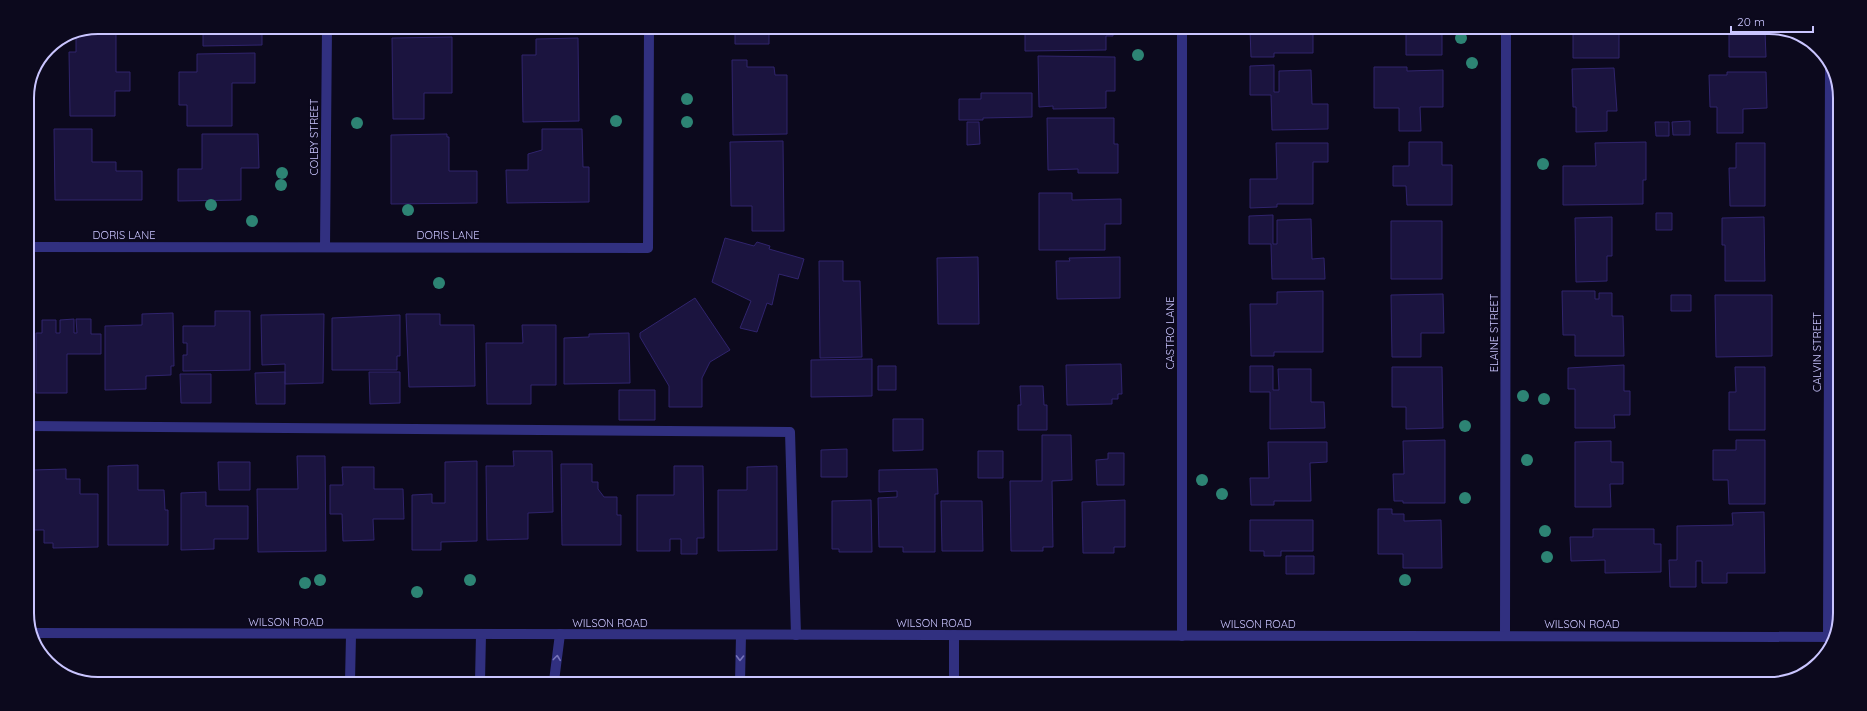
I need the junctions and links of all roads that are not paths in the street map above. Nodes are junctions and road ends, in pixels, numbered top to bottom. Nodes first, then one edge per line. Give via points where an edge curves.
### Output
1 (327, 34) edge
2 (649, 34) edge
3 (1182, 34) edge
4 (1506, 34) edge
5 (1831, 84) edge
6 (1833, 110) edge
7 (34, 247) edge
8 (325, 247) junction
9 (1833, 380) edge
10 (34, 426) edge
11 (1832, 620) edge
12 (38, 633) edge
13 (481, 634) junction
14 (560, 634) junction
15 (351, 635) junction
16 (741, 635) junction
17 (796, 635) junction
18 (954, 635) junction
19 (1182, 636) junction
20 (1505, 636) junction
21 (1828, 637) edge
22 (350, 677) edge
23 (480, 677) edge
24 (555, 677) edge
25 (740, 677) edge
26 (954, 677) edge

1 - 8 street, COLBY STREET
2 - 8 street, DORIS LANE via 648,248
3 - 19 street, CASTRO LANE
4 - 20 street, ELAINE STREET
5 - 6 street, CALVIN STREET
7 - 8 street, DORIS LANE
9 - 11 street, CALVIN STREET
10 - 17 street via 790,432
12 - 15 street, WILSON ROAD
13 - 14 street, WILSON ROAD
13 - 15 street, WILSON ROAD
13 - 23 street
14 - 16 street, WILSON ROAD
24 -> 14 street
15 - 22 street
16 - 17 street, WILSON ROAD
16 -> 25 street
17 - 18 street, WILSON ROAD
18 - 19 street, WILSON ROAD
18 - 26 street
19 - 20 street, WILSON ROAD
20 - 21 street, WILSON ROAD

